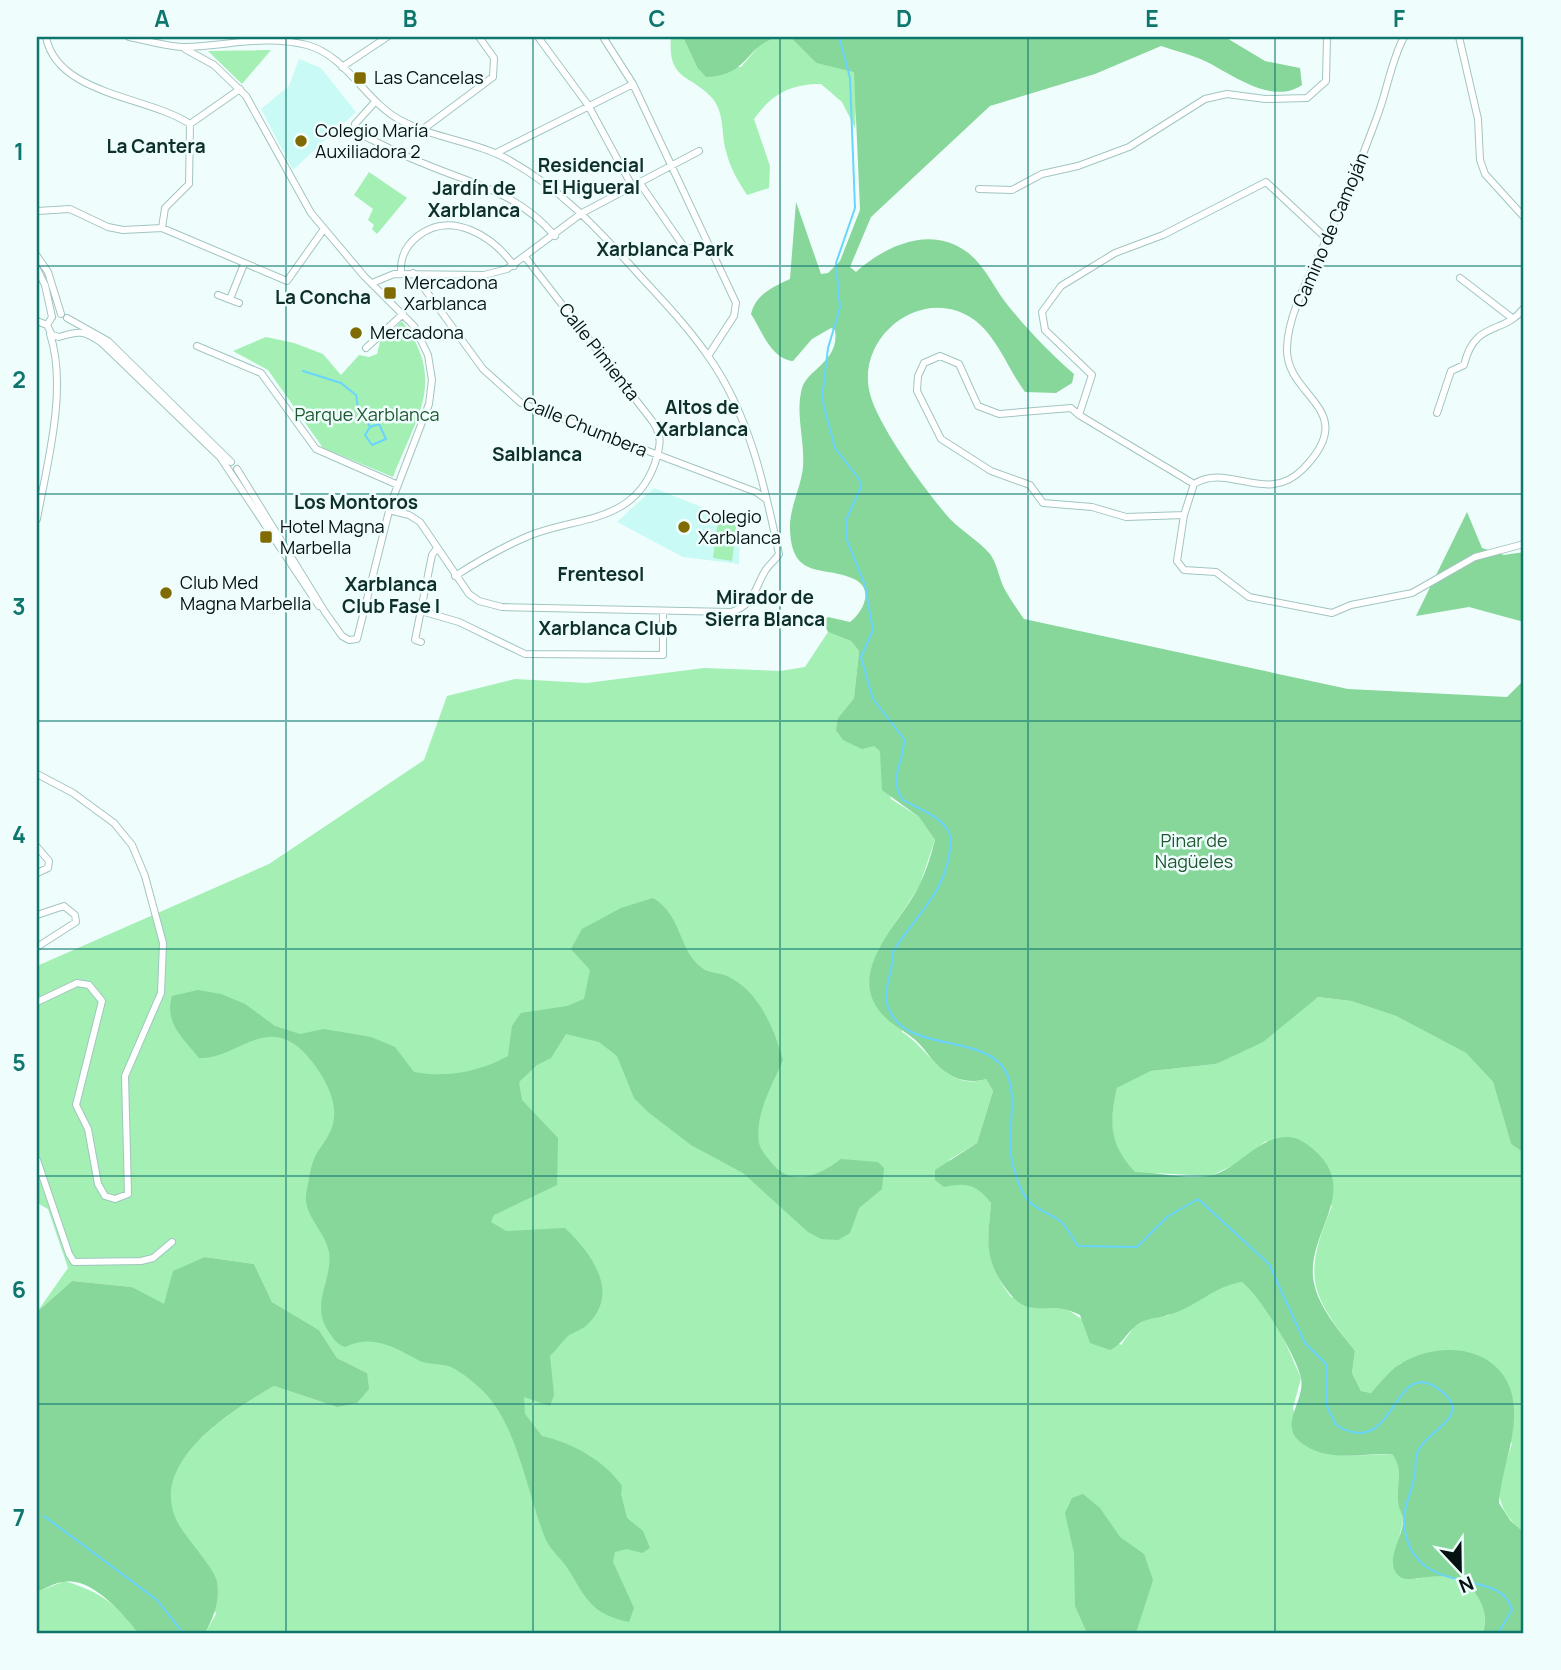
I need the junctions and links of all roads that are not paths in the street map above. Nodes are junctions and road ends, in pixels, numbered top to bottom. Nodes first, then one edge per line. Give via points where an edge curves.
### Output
1 (47, 37) edge
2 (129, 37) edge
3 (157, 37) edge
4 (387, 37) edge
5 (479, 37) edge
6 (538, 37) edge
7 (603, 37) edge
8 (1327, 37) edge
9 (1404, 37) edge
10 (1459, 37) edge
11 (285, 39) edge
12 (214, 40) edge
13 (180, 47) junction
14 (342, 67) junction
15 (633, 85) junction
16 (240, 89) junction
17 (374, 103) junction
18 (588, 105) junction
19 (190, 124) junction
20 (422, 130) junction
21 (699, 151) dead end
22 (496, 153) junction
23 (671, 167) junction
24 (636, 184) junction
25 (979, 189) dead end
26 (37, 211) edge
27 (582, 213) junction
28 (1524, 218) edge
29 (162, 228) junction
30 (324, 229) junction
31 (555, 236) junction
32 (1327, 239) junction
33 (707, 242) junction
34 (37, 256) edge
35 (526, 258) junction
36 (244, 264) junction
37 (514, 266) junction
38 (37, 269) edge
39 (401, 274) junction
40 (413, 274) junction
41 (1460, 278) dead end
42 (372, 284) junction
43 (218, 295) dead end
44 (230, 299) junction
45 (239, 303) dead end
46 (1524, 308) edge
47 (403, 314) junction
48 (64, 316) junction
49 (52, 317) junction
50 (1512, 318) junction
51 (37, 321) edge
52 (48, 328) junction
53 (65, 334) junction
54 (197, 346) dead end
55 (366, 348) dead end
56 (54, 350) junction
57 (708, 356) junction
58 (1437, 413) dead end
59 (1079, 415) junction
60 (657, 456) junction
61 (229, 464) junction
62 (37, 472) edge
63 (46, 472) junction
64 (762, 481) junction
65 (1194, 484) junction
66 (397, 485) junction
67 (756, 492) junction
68 (766, 499) junction
69 (389, 510) junction
70 (1184, 515) junction
71 (37, 519) edge
72 (1524, 544) edge
73 (437, 548) junction
74 (455, 576) junction
75 (421, 611) junction
76 (663, 611) junction
77 (421, 642) dead end
78 (37, 774) edge
79 (37, 847) edge
80 (37, 873) edge
81 (37, 915) edge
82 (37, 947) edge
83 (37, 1002) edge
84 (37, 1160) edge
85 (172, 1242) dead end

1 - 19 street via 51,54 67,73
2 - 13 street
3 - 13 street
4 - 14 street
5 - 20 street via 494,58 492,77
6 - 18 street
7 - 15 street
8 - 25 street via 1325,81 1307,99 1227,94 1205,99 1129,147 1042,174 1012,190
9 - 32 street, Camino de Camoján via 1377,118
10 - 28 street via 1478,118 1485,174
11 - 12 street
11 - 14 street via 319,50
12 - 13 street
13 - 16 street via 200,55
14 - 17 street
15 - 18 street
15 - 23 street
16 - 19 street
16 - 30 street
17 - 20 street
17 - 31 street via 355,124 356,132 425,164 498,190
18 - 22 street
18 - 24 street
19 - 29 street via 189,184 165,208
20 - 22 street
21 - 23 street
22 - 27 street via 540,179
23 - 24 street
23 - 33 street
24 - 27 street
24 - 33 street via 684,247
26 - 29 street via 70,209 123,230
27 - 31 street
27 - 57 street
29 - 36 street
30 - 36 street via 289,281
30 - 42 street
31 - 35 street
32 - 59 street via 1266,182 1163,235 1115,253 1061,286 1042,312 1045,330 1092,375
32 - 65 street, Camino de Camoján via 1301,297 1287,349 1292,369 1322,413 1324,438 1317,453 1296,476 1269,485 1213,477
33 - 57 street via 736,309
34 - 48 street
35 - 37 street
35 - 60 street, Calle Pimienta via 653,422 661,442
36 - 44 street
37 - 39 street via 502,250 475,232 444,224 412,241 401,258
37 - 40 street via 484,275
38 - 49 street
39 - 40 street
39 - 42 street via 384,275
40 - 60 street, Calle Chumbera via 483,369 512,397
41 - 50 street
42 - 47 street
43 - 44 street
44 - 45 street
46 - 50 street
47 - 55 street
47 - 66 street via 422,339 432,380 429,404
48 - 49 street
48 - 53 street via 70,325
48 - 61 street via 108,341
49 - 52 street
50 - 58 street via 1469,345 1464,365 1451,371
51 - 52 street
52 - 53 street
52 - 56 street
53 - 56 street
53 - 61 street via 85,333 109,349
54 - 66 street via 261,373 316,449
56 - 63 street via 56,378
57 - 64 street via 740,416
59 - 65 street
59 - 70 street via 1071,408 999,414 978,406 959,364 940,356 924,363 918,376 917,391 941,439 991,471 1031,485 1043,503 1092,507 1126,517
60 - 67 street, Calle Chumbera
60 - 74 street via 633,500 616,510 535,534 493,552
61 - 69 street via 236,464 234,471 325,612 342,636 353,640 360,633
62 - 63 street
63 - 71 street
64 - 67 street
64 - 68 street
65 - 70 street
66 - 69 street
67 - 68 street, Calle Chumbera
68 - 76 street via 779,554 747,605 731,612
69 - 73 street via 414,518
70 - 72 street via 1177,561 1184,570 1216,572 1249,597 1332,613 1412,593 1475,557
73 - 74 street
73 - 75 street
74 - 76 street via 469,594 491,605
75 - 76 street via 460,622 525,654 663,655
75 - 77 street via 415,640
78 - 83 street via 114,823 132,845 163,943 161,993 125,1076 128,1194 115,1199 105,1196 98,1184 88,1129 76,1105 102,1001 89,985 77,983
79 - 80 street via 49,860 48,868
81 - 82 street via 64,906 76,922
84 - 85 street via 74,1262 141,1261 153,1258

